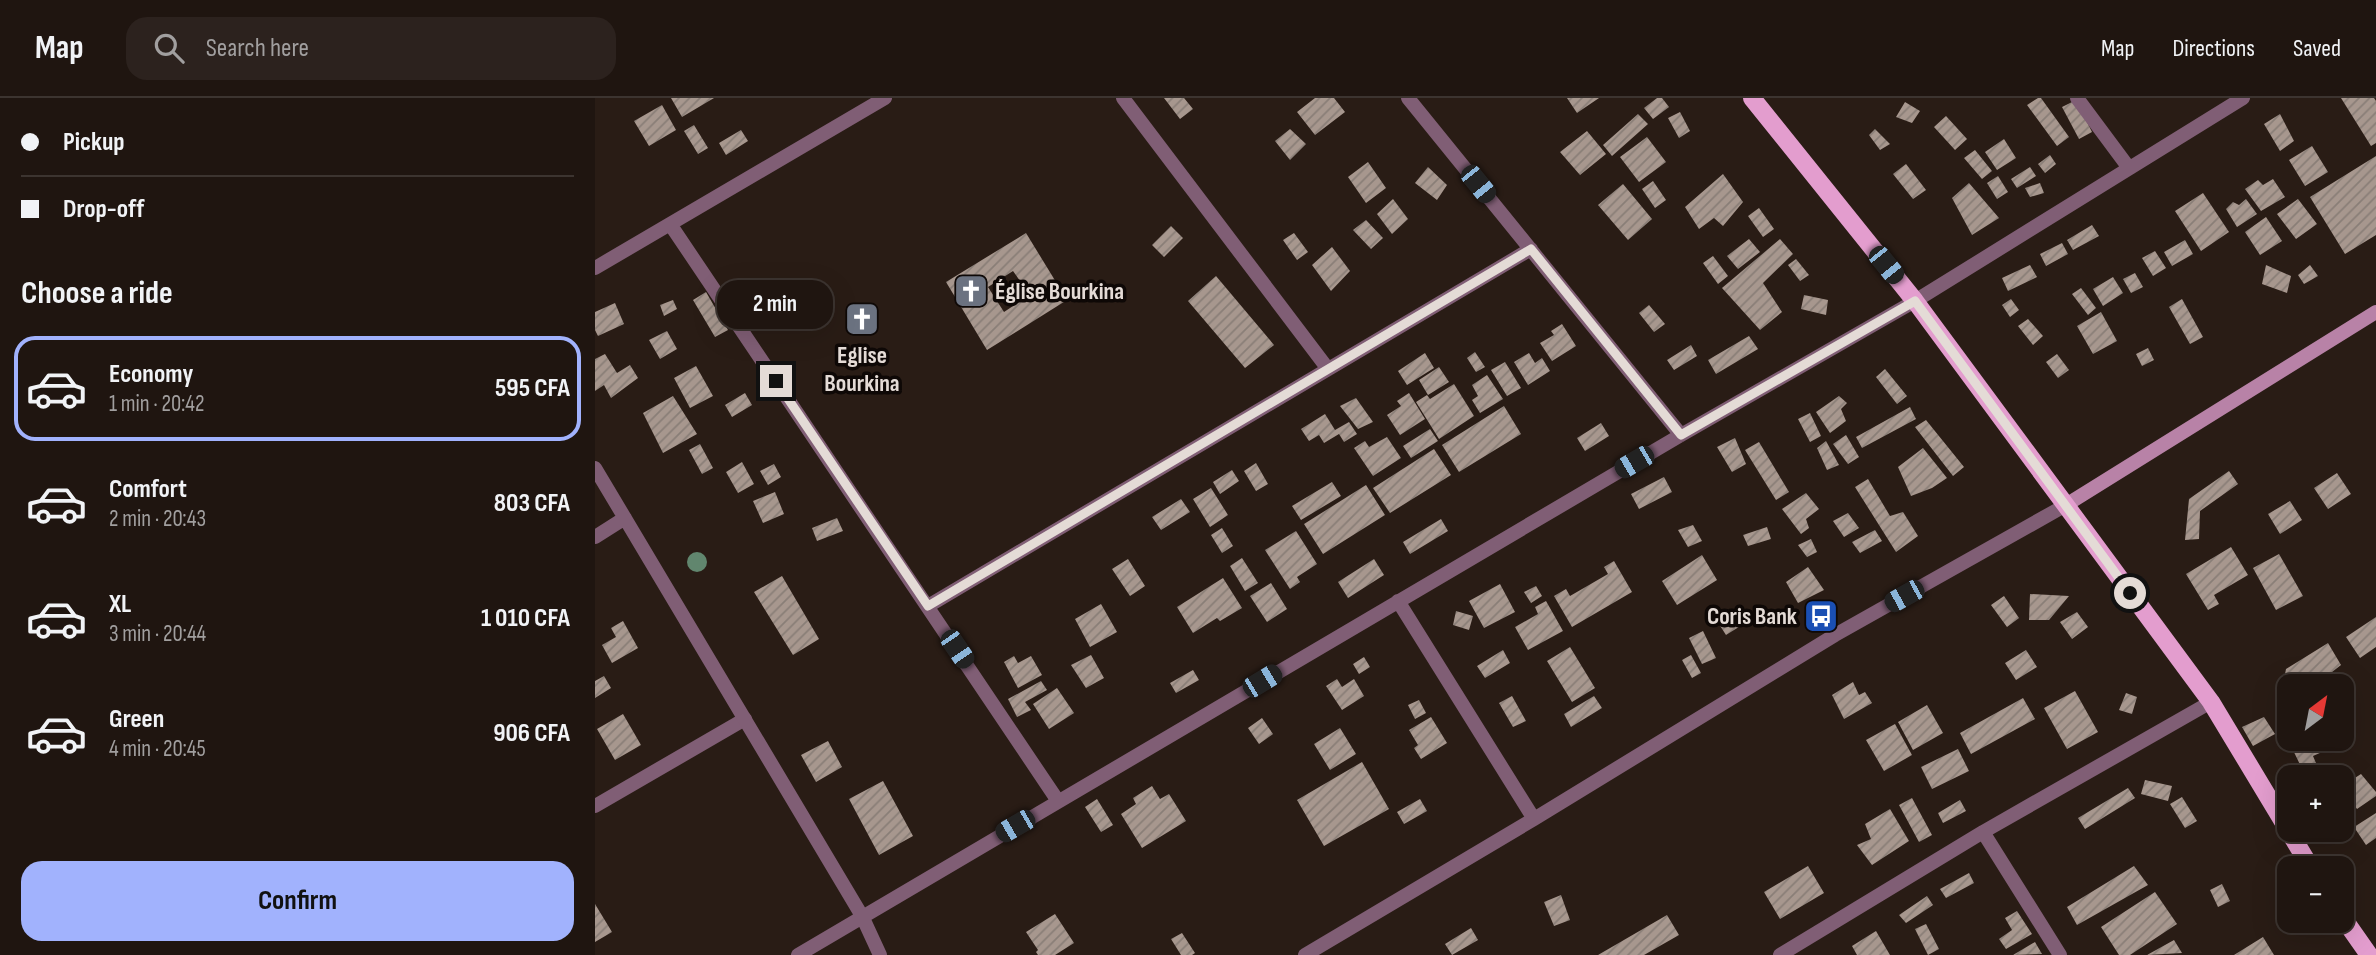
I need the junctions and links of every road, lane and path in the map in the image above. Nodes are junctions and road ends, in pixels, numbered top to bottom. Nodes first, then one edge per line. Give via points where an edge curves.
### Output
1 (885, 98) edge
2 (1123, 98) edge
3 (1408, 98) edge
4 (1752, 98) edge
5 (2077, 98) edge
6 (2243, 98) edge
7 (2129, 168) junction
8 (670, 224) junction
9 (1531, 249) junction
10 (595, 268) edge
11 (1915, 301) junction
12 (2376, 312) edge
13 (1328, 369) junction
14 (1681, 435) junction
15 (595, 468) edge
16 (2066, 505) junction
17 (625, 518) junction
18 (595, 537) edge
19 (1398, 601) junction
20 (928, 606) junction
21 (2211, 702) junction
22 (744, 719) junction
23 (1058, 801) junction
24 (595, 806) edge
25 (1534, 818) junction
26 (1983, 832) junction
27 (2304, 856) edge
28 (862, 916) junction
29 (2354, 933) edge
30 (798, 955) edge
31 (880, 955) edge
32 (1304, 955) edge
33 (1780, 955) edge
34 (2060, 955) edge
35 (2369, 955) edge

1 - 8 street
2 - 13 street
3 - 9 street
4 - 11 main road
5 - 7 street
6 - 7 street
7 - 11 street
8 - 10 street
8 - 20 street
9 - 13 street
9 - 14 street
11 - 14 street
11 - 16 main road
12 - 16 street
13 - 20 street
14 - 19 street
15 - 17 street
16 - 21 main road
16 - 25 street via 1835,635
17 - 18 street
17 - 22 street
19 - 23 street
19 - 25 street
20 - 23 street
21 - 26 street
21 - 27 main road
22 - 24 street
22 - 28 street
23 - 28 street
25 - 32 street
26 - 33 street
26 - 34 street
28 - 30 street
28 - 31 street
29 - 35 main road

